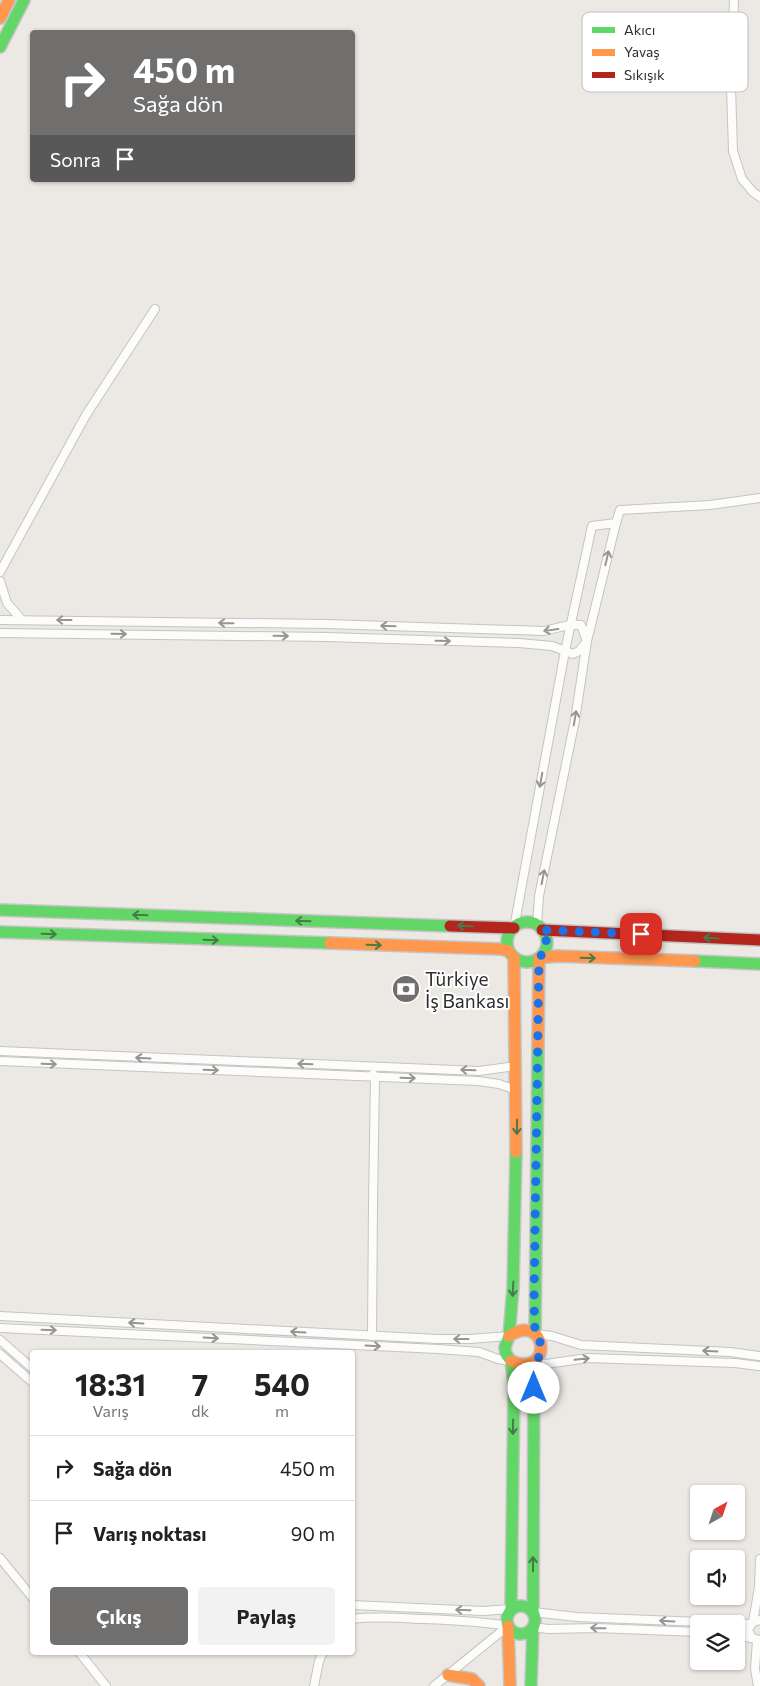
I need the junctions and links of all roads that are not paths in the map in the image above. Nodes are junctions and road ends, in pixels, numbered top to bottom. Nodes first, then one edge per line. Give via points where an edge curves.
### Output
1 (9, 0) edge
2 (24, 0) edge
3 (0, 18) edge
4 (0, 47) edge
5 (731, 92) edge
6 (760, 197) edge
7 (155, 309) dead end
8 (760, 498) edge
9 (616, 523) junction
10 (0, 572) edge
11 (0, 581) edge
12 (0, 620) edge
13 (22, 620) junction
14 (571, 624) junction
15 (0, 632) edge
16 (587, 642) junction
17 (565, 651) junction
18 (0, 910) edge
19 (540, 927) junction
20 (514, 928) junction
21 (0, 932) edge
22 (760, 940) edge
23 (512, 954) junction
24 (539, 958) junction
25 (760, 964) edge
26 (0, 1051) edge
27 (166, 1059) junction
28 (0, 1062) edge
29 (283, 1063) junction
30 (367, 1066) junction
31 (516, 1066) junction
32 (537, 1068) junction
33 (166, 1069) junction
34 (282, 1073) junction
35 (375, 1077) junction
36 (516, 1090) junction
37 (537, 1091) junction
38 (0, 1316) edge
39 (0, 1328) edge
40 (535, 1334) junction
41 (372, 1336) junction
42 (509, 1336) junction
43 (0, 1340) edge
44 (0, 1354) edge
45 (759, 1355) edge
46 (511, 1361) junction
47 (534, 1363) junction
48 (30, 1366) edge
49 (759, 1367) edge
50 (30, 1380) edge
51 (0, 1558) edge
52 (760, 1559) edge
53 (759, 1590) edge
54 (30, 1595) edge
55 (355, 1605) edge
56 (511, 1609) junction
57 (533, 1612) junction
58 (355, 1620) edge
59 (754, 1622) edge
60 (508, 1626) junction
61 (533, 1627) junction
62 (690, 1632) edge
63 (756, 1639) edge
64 (80, 1655) edge
65 (319, 1655) edge
66 (322, 1655) edge
67 (319, 1661) junction
68 (448, 1675) junction
69 (106, 1686) edge
70 (314, 1686) edge
71 (434, 1686) edge
72 (479, 1686) edge
73 (510, 1686) edge
74 (531, 1686) edge
75 (758, 1686) edge

1 - 3 main road
2 - 4 main road
5 - 6 street via 733,151 742,178
7 - 10 street via 86,415
8 - 9 street via 710,505 620,510
9 - 14 street via 592,526
16 -> 9 street
11 - 13 street via 7,603
12 - 13 street
14 -> 13 street via 543,631
14 - 16 street via 581,625
14 - 17 street
15 -> 17 street via 519,642
16 - 17 street via 572,654
19 -> 16 street via 539,896 575,720
17 -> 20 street
20 -> 18 main road
19 - 20 main road via 528,923
22 -> 19 main road
19 - 24 main road via 547,944
20 - 23 main road via 507,942
21 -> 23 main road via 480,949
23 - 24 main road via 527,962
23 - 31 main road
24 -> 25 main road via 558,956
24 - 32 main road
27 -> 26 street
27 - 29 street
27 - 33 street
28 -> 33 street
30 -> 29 street
29 - 34 street
31 -> 30 street via 478,1070
30 - 35 street
31 - 32 main road
31 - 36 main road
32 - 37 main road
33 -> 34 street
34 - 35 street
35 -> 36 street via 478,1081
35 - 41 street
36 - 37 main road
36 -> 42 main road via 513,1288
37 - 40 main road
41 -> 38 street
39 -> 46 street via 438,1349 479,1352
40 - 42 main road via 523,1330
45 -> 40 street via 580,1345
40 - 47 main road via 542,1348
42 -> 41 street via 461,1339
42 - 46 main road via 505,1347
43 - 48 street
44 - 50 street
45 - 49 street
46 - 47 main road via 520,1366
46 -> 56 main road via 514,1385
47 -> 49 street via 588,1358 735,1363
57 -> 47 main road
51 - 54 street
52 - 53 street
53 - 59 street
56 -> 55 street via 483,1611
56 - 57 main road via 524,1606
56 - 60 main road via 507,1616
59 -> 57 street via 577,1617
57 - 61 main road
58 - 60 street via 482,1621
59 - 63 street via 748,1630
60 - 61 main road via 519,1634
60 - 68 street
60 - 73 main road
62 -> 61 street
61 - 74 main road
63 - 75 street
64 - 69 street
65 - 67 street
66 - 67 street
67 - 70 street
68 - 71 street
68 - 72 main road via 472,1680

